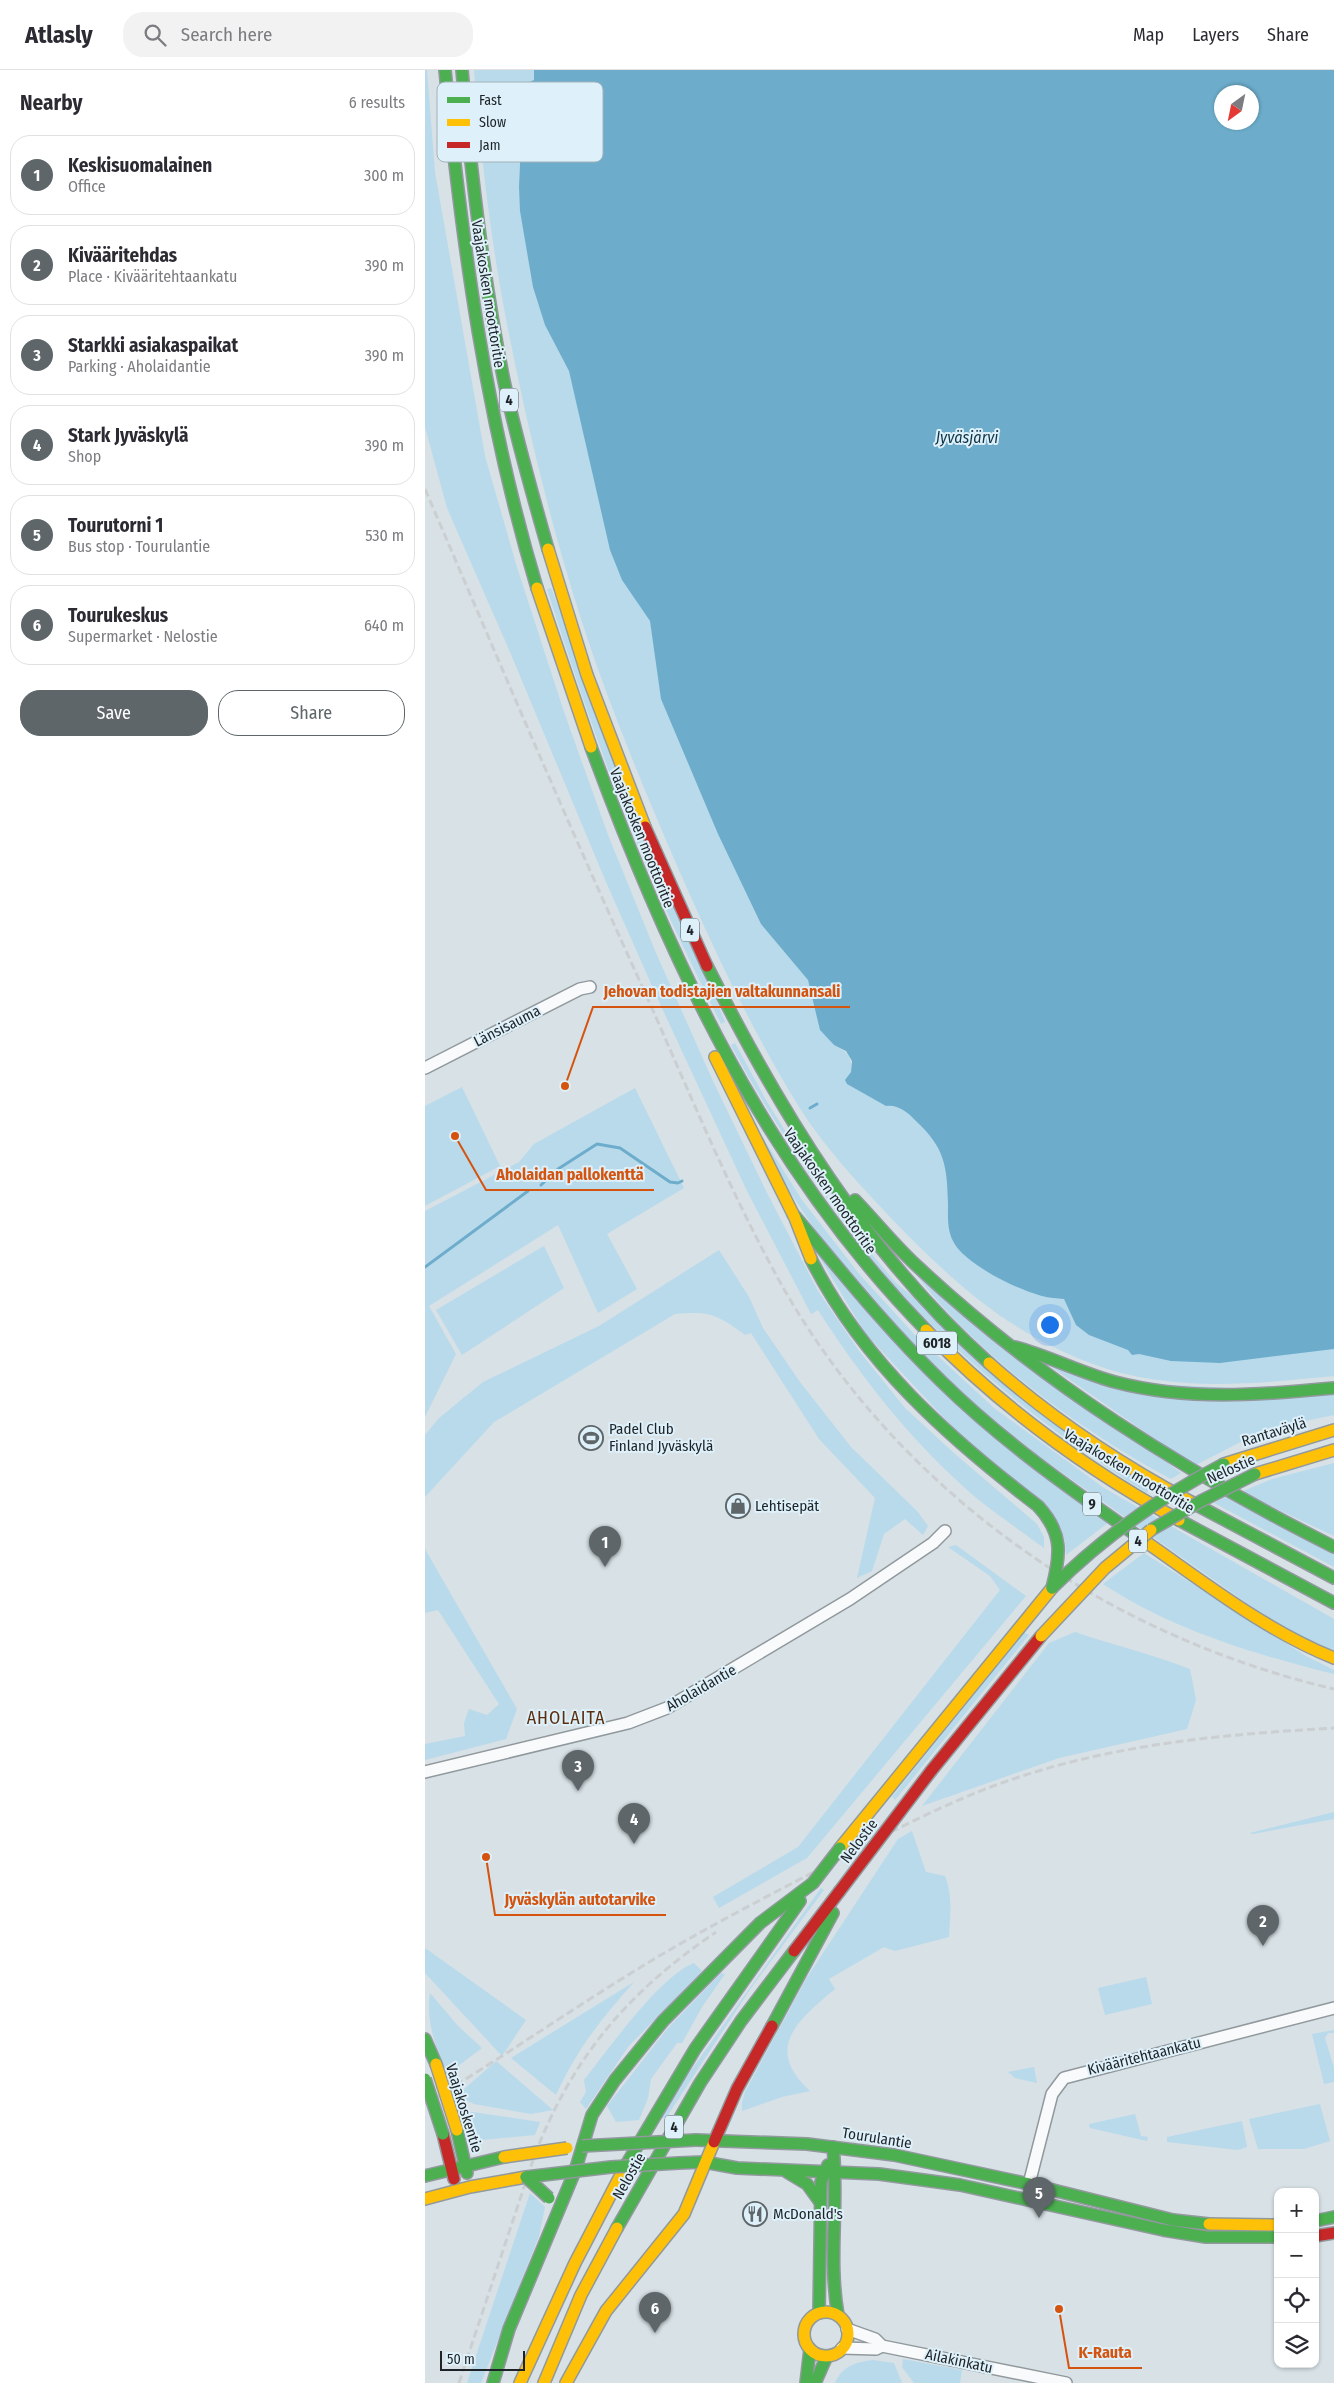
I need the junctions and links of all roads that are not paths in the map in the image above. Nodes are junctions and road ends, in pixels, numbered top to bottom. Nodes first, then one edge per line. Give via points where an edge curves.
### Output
1 (453, 162) edge
2 (470, 162) edge
3 (685, 978) junction
4 (590, 987) dead end
5 (425, 1068) edge
6 (816, 1162) junction
7 (793, 1214) junction
8 (1010, 1346) junction
9 (1334, 1388) edge
10 (1334, 1430) edge
11 (1334, 1450) edge
12 (1224, 1464) joint
13 (945, 1532) dead end
14 (1334, 1547) edge
15 (1334, 1578) edge
16 (1052, 1588) junction
17 (1334, 1603) edge
18 (1334, 1658) edge
19 (425, 1772) edge
20 (813, 1883) junction
21 (839, 1892) junction
22 (1334, 2008) edge
23 (425, 2040) edge
24 (425, 2079) edge
25 (716, 2138) junction
26 (582, 2146) junction
27 (833, 2147) junction
28 (704, 2162) junction
29 (466, 2165) junction
30 (452, 2169) junction
31 (784, 2170) junction
32 (575, 2171) junction
33 (832, 2172) junction
34 (425, 2176) edge
35 (526, 2177) junction
36 (1029, 2184) junction
37 (470, 2187) junction
38 (456, 2190) junction
39 (425, 2199) edge
40 (820, 2202) junction
41 (556, 2214) junction
42 (1334, 2217) edge
43 (1319, 2220) edge
44 (1274, 2225) edge
45 (1334, 2233) edge
46 (1319, 2235) edge
47 (1274, 2237) edge
48 (819, 2313) junction
49 (838, 2315) junction
50 (847, 2329) junction
51 (882, 2346) junction
52 (843, 2348) junction
53 (810, 2349) junction
54 (827, 2356) junction
55 (493, 2383) edge
56 (520, 2383) edge
57 (544, 2383) edge
58 (566, 2383) edge
59 (806, 2383) edge
60 (815, 2383) edge
61 (1066, 2383) edge

1 - 3 main road, Vaajakosken moottoritie / 4 via 473,307 500,452 557,650 591,748
2 - 6 main road, Vaajakosken moottoritie / 4 via 485,279 505,383 556,581 586,675 670,889 739,1030
3 - 7 main road, 4 via 710,1047 740,1115
3 - 17 main road, Vaajakosken moottoritie / 6018 via 755,1107 812,1197 885,1289 951,1357 1049,1439 1109,1480
4 - 5 street, Länsisauma via 580,989
6 - 8 main road, 4 via 915,1264
6 - 15 main road, Vaajakosken moottoritie / 6018 via 865,1232 924,1302 975,1351 1038,1404 1121,1463
7 - 16 main road, 4, bridge via 810,1257 828,1289 876,1356 940,1427 1038,1506 1052,1522 1059,1540
7 - 18 main road, 9 via 920,1360 1003,1435 1131,1532 1213,1588 1297,1642
8 - 9 main road via 1041,1353 1117,1383 1188,1395 1256,1396
8 - 14 main road, 4 via 1059,1386 1163,1455 1211,1484
10 - 12 main road, Rantaväylä / 4
11 - 21 main road, Nelostie / 4, bridge via 1255,1474 1206,1497 1148,1532 1078,1594 931,1771
12 - 16 main road, Nelostie / 4, bridge via 1185,1483 1130,1520 1097,1545
13 - 19 street, Aholaidantie via 850,1599 667,1708 628,1723
16 - 20 main road, Nelostie / 4, bridge
20 - 26 main road via 760,1923 663,2021 621,2074 589,2123
20 - 56 main road, Nelostie / 4 via 680,2072 609,2195 561,2287
21 - 25 main road via 824,1933 737,2089
21 - 57 main road, Nelostie / 4 via 741,2021 700,2083 581,2295
22 - 36 street, Kivääritehtaankatu via 1063,2078 1052,2094
23 - 29 main road, Vaajakoskentie, bridge via 436,2064
24 - 30 main road, Vaajakoskentie, bridge
25 - 26 main road, Tourulantie, bridge
25 - 27 main road, Tourulantie
25 - 28 main road
26 - 29 main road, Tourulantie, bridge
26 - 32 main road
27 - 33 main road
27 - 36 main road, Tourulantie via 894,2155
28 - 31 main road via 737,2168
28 - 32 main road, bridge
28 - 58 main road via 684,2214 606,2311
29 - 30 main road, Tourulantie
29 - 37 main road, Vaajakoskentie
30 - 34 main road, Tourulantie
30 - 38 main road, Vaajakoskentie
31 - 33 main road
31 - 40 main road via 809,2184
32 - 35 main road, bridge
32 - 41 main road
33 - 40 main road via 821,2182
33 - 47 main road via 879,2174 960,2185 1206,2237
33 - 49 main road via 833,2294
35 - 37 main road
35 - 41 main road, bridge via 549,2198
36 - 44 main road, Tourulantie via 1173,2220
37 - 38 main road
38 - 39 main road
40 - 48 main road
41 - 55 main road via 509,2329
42 - 43 main road
45 - 46 main road
48 - 49 main road
48 - 53 main road via 809,2320 804,2332
49 - 50 main road
50 - 51 street, Ailakinkatu via 875,2339
50 - 52 main road
51 - 52 street, Ailakinkatu via 875,2349
51 - 61 street, Ailakinkatu
52 - 54 main road
53 - 54 main road
53 - 59 main road
54 - 60 main road

